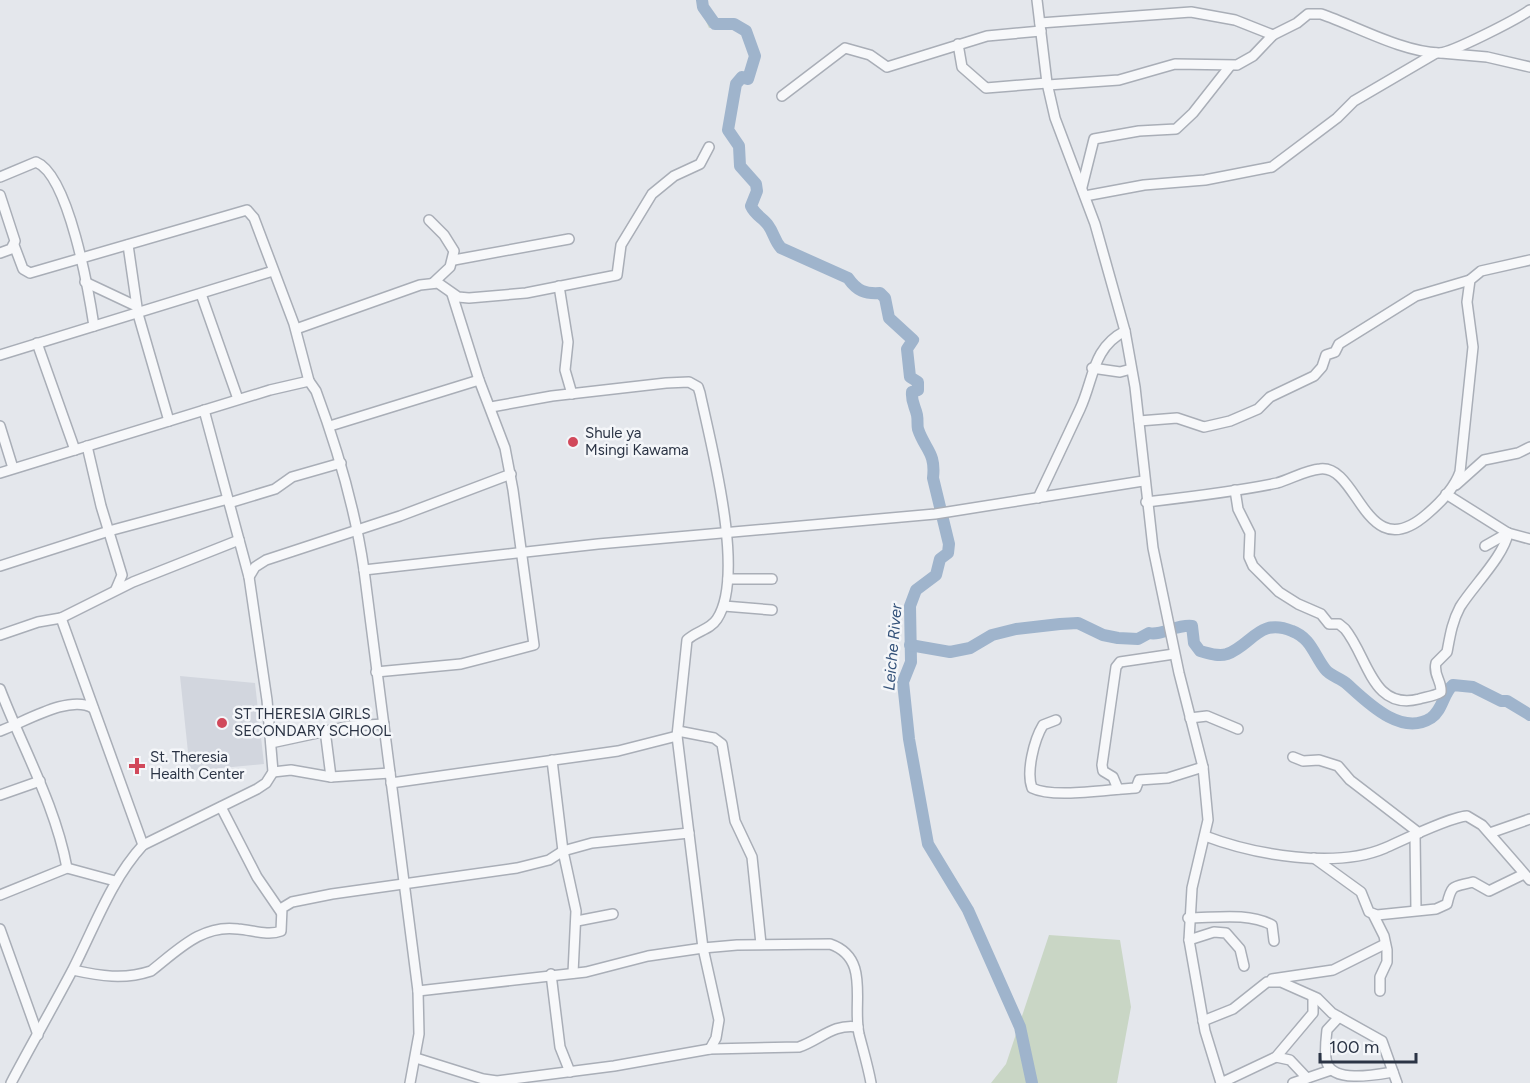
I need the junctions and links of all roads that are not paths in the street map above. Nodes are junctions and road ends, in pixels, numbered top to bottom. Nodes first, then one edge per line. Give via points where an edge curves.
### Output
1 (1037, 0) edge
2 (1530, 10) edge
3 (1041, 27) junction
4 (1273, 34) junction
5 (958, 44) junction
6 (1438, 53) junction
7 (1230, 66) junction
8 (1530, 66) edge
9 (1047, 84) junction
10 (782, 96) dead end
11 (710, 147) dead end
12 (0, 177) edge
13 (1084, 192) junction
14 (0, 195) edge
15 (429, 220) dead end
16 (568, 239) dead end
17 (14, 245) junction
18 (128, 245) junction
19 (0, 253) edge
20 (81, 260) junction
21 (454, 260) junction
22 (1530, 260) edge
23 (273, 272) junction
24 (1470, 280) junction
25 (85, 282) junction
26 (433, 283) junction
27 (559, 286) junction
28 (201, 294) junction
29 (452, 294) junction
30 (137, 310) junction
31 (94, 326) junction
32 (296, 329) junction
33 (1125, 331) junction
34 (37, 343) junction
35 (0, 355) edge
36 (1092, 368) junction
37 (1131, 369) junction
38 (479, 380) junction
39 (309, 381) junction
40 (572, 394) junction
41 (238, 399) junction
42 (491, 407) junction
43 (204, 410) junction
44 (168, 421) junction
45 (1138, 421) junction
46 (0, 426) edge
47 (330, 426) junction
48 (87, 446) junction
49 (1530, 447) edge
50 (75, 450) junction
51 (341, 463) junction
52 (14, 468) junction
53 (0, 472) edge
54 (511, 474) junction
55 (1143, 481) junction
56 (1454, 487) junction
57 (1235, 490) junction
58 (1446, 494) junction
59 (1038, 498) junction
60 (228, 501) junction
61 (1146, 502) junction
62 (358, 530) junction
63 (109, 531) junction
64 (727, 532) junction
65 (1508, 533) junction
66 (1530, 539) edge
67 (240, 540) junction
68 (1500, 550) junction
69 (520, 552) junction
70 (243, 556) junction
71 (266, 560) junction
72 (0, 566) edge
73 (364, 570) junction
74 (122, 575) junction
75 (249, 577) junction
76 (728, 579) junction
77 (772, 579) dead end
78 (133, 582) junction
79 (116, 589) junction
80 (724, 606) junction
81 (772, 610) dead end
82 (61, 618) junction
83 (0, 635) edge
84 (1174, 654) junction
85 (376, 672) junction
86 (0, 689) edge
87 (93, 708) junction
88 (1190, 718) junction
89 (1056, 720) dead end
90 (384, 724) junction
91 (15, 726) junction
92 (1238, 729) dead end
93 (325, 730) junction
94 (0, 731) edge
95 (677, 734) junction
96 (271, 742) junction
97 (1293, 757) dead end
98 (552, 760) junction
99 (1203, 767) junction
100 (273, 772) junction
101 (331, 777) junction
102 (390, 778) junction
103 (40, 781) junction
104 (1118, 789) junction
105 (0, 795) edge
106 (221, 807) junction
107 (1530, 819) edge
108 (689, 833) junction
109 (1490, 833) junction
110 (1417, 834) junction
111 (1205, 837) junction
112 (144, 845) junction
113 (563, 851) junction
114 (1313, 857) junction
115 (68, 868) junction
116 (1527, 877) edge
117 (115, 881) junction
118 (404, 885) junction
119 (0, 895) edge
120 (1416, 910) junction
121 (281, 912) junction
122 (613, 914) dead end
123 (1372, 914) junction
124 (1188, 918) junction
125 (577, 921) junction
126 (0, 929) edge
127 (1189, 940) junction
128 (1275, 941) dead end
129 (1386, 944) junction
130 (761, 945) junction
131 (703, 948) junction
132 (1244, 966) dead end
133 (73, 970) junction
134 (573, 973) junction
135 (551, 974) junction
136 (1270, 982) junction
137 (418, 991) junction
138 (1380, 991) dead end
139 (1314, 997) junction
140 (1339, 1017) junction
141 (1203, 1021) junction
142 (858, 1027) junction
143 (38, 1035) junction
144 (710, 1049) junction
145 (1276, 1057) junction
146 (416, 1058) junction
147 (1331, 1070) junction
148 (570, 1072) junction
149 (1393, 1072) junction
150 (1307, 1078) junction
151 (11, 1083) edge
152 (410, 1083) edge
153 (871, 1083) edge
154 (1293, 1083) edge
155 (1397, 1083) edge

1 - 3 street
2 - 6 street via 1501,27
3 - 4 street via 1191,12 1229,19
3 - 5 street
3 - 9 street
4 - 6 street via 1308,14 1321,14 1416,49
4 - 7 street via 1253,56
5 - 9 street via 962,67 986,88
5 - 10 street via 887,67 870,55 844,48
6 - 8 street
6 - 13 street via 1354,101 1272,167 1205,180
7 - 9 street via 1175,64 1119,80
7 - 13 street via 1176,129 1094,139
9 - 13 street via 1057,126
11 - 27 street via 700,164 674,176 652,194 621,244 617,276
12 - 20 street via 34,162 41,163 70,214
13 - 33 street
14 - 17 street
15 - 21 street via 451,244
16 - 21 street
17 - 19 street
17 - 20 street via 23,269 30,273
18 - 20 street
18 - 23 street via 247,210 254,218
18 - 30 street
20 - 25 street
21 - 26 street
22 - 24 street via 1481,271
23 - 28 street
23 - 32 street
24 - 45 street via 1406,301 1339,344 1314,376 1270,397 1246,415 1210,427 1199,427 1177,417
24 - 56 street via 1467,302 1473,335 1472,366 1464,452
25 - 30 street
25 - 31 street
26 - 29 street
26 - 32 street
27 - 29 street via 469,298
27 - 40 street via 568,342 565,370
28 - 30 street
28 - 41 street
29 - 38 street
30 - 31 street
30 - 44 street
31 - 34 street
32 - 39 street
33 - 36 street via 1105,346
33 - 37 street
34 - 35 street
34 - 50 street
36 - 37 street via 1120,372
36 - 59 street via 1080,409
37 - 45 street
38 - 42 street
38 - 47 street
39 - 41 street
39 - 47 street
40 - 42 street
40 - 64 street via 666,382 689,382 698,387
41 - 43 street
42 - 54 street
43 - 44 street
43 - 60 street
44 - 48 street
45 - 55 street
46 - 52 street
47 - 51 street
48 - 50 street
48 - 63 street
49 - 56 street via 1484,460
50 - 52 street
51 - 60 street via 292,477 275,489
51 - 62 street
52 - 53 street
54 - 62 street
54 - 69 street
55 - 59 street
55 - 61 street
56 - 58 street
57 - 58 street via 1276,483 1320,469 1330,470 1375,520 1398,530 1414,524
57 - 61 street
57 - 68 street via 1238,509 1250,532 1253,566 1288,598 1321,614 1329,624 1346,629 1384,694 1396,702 1440,692 1436,663 1448,652 1448,638 1460,607
58 - 65 street
59 - 64 street via 935,514
60 - 63 street
60 - 67 street
61 - 84 street
62 - 71 street
62 - 73 street
63 - 72 street
63 - 74 street
64 - 69 street
64 - 76 street
65 - 66 street
65 - 68 street
65 - 68 street via 1481,545
67 - 70 street
67 - 78 street
69 - 73 street
69 - 85 street via 534,645 461,664
70 - 71 street
70 - 75 street
71 - 75 street
73 - 85 street
74 - 78 street
74 - 79 street
75 - 96 street
76 - 77 street
76 - 80 street
78 - 79 street
79 - 82 street
80 - 81 street
80 - 95 street via 716,621 687,640
82 - 83 street
82 - 87 street
84 - 88 street
84 - 104 street via 1120,662 1116,667 1102,765
85 - 90 street
86 - 91 street
87 - 91 street via 75,702
87 - 112 street
88 - 92 street via 1207,716
88 - 99 street
89 - 104 street via 1039,731 1029,778 1032,788 1053,794
90 - 93 street
90 - 102 street
91 - 94 street
91 - 103 street
93 - 96 street
93 - 101 street
95 - 98 street via 640,747
95 - 108 street
95 - 130 street via 714,738 722,744 735,821 752,857
96 - 100 street
97 - 110 street via 1338,766
98 - 102 street
98 - 113 street
99 - 104 street via 1168,778 1139,780 1136,788
99 - 111 street via 1208,806
100 - 101 street via 291,770
100 - 106 street via 266,783
101 - 102 street
102 - 118 street
103 - 105 street
103 - 115 street
106 - 112 street
106 - 121 street via 257,877
107 - 109 street
108 - 113 street via 592,843
108 - 131 street
109 - 110 street via 1467,816
109 - 116 street
110 - 114 street via 1351,858
110 - 120 street
111 - 114 street via 1247,849
111 - 124 street
112 - 117 street
113 - 118 street via 549,860 517,868
113 - 125 street
114 - 123 street via 1360,892
115 - 117 street
115 - 119 street
116 - 120 street via 1489,891 1473,882 1454,886 1444,907
117 - 133 street
118 - 121 street via 292,902
118 - 137 street
120 - 123 street
121 - 133 street via 281,931 206,931 143,974 116,978
122 - 125 street
123 - 129 street
124 - 127 street
124 - 128 street via 1265,921 1272,924
125 - 134 street
126 - 143 street
127 - 132 street via 1214,932 1226,933 1240,949
127 - 141 street
129 - 136 street via 1341,968 1277,977
129 - 138 street via 1388,959 1380,976
130 - 131 street
130 - 142 street via 830,945 844,952 858,976
131 - 134 street
131 - 144 street via 719,1020
133 - 143 street
134 - 135 street
135 - 137 street
135 - 148 street via 560,1047
136 - 139 street via 1286,983
136 - 141 street via 1233,1009
137 - 146 street
139 - 140 street
139 - 145 street via 1313,1013
140 - 147 street via 1327,1030 1326,1061
140 - 149 street via 1382,1041
141 - 145 street via 1221,1083
142 - 144 street via 828,1030 799,1047
142 - 153 street
143 - 151 street
144 - 148 street
145 - 150 street via 1290,1060
146 - 148 street via 497,1081
146 - 152 street
147 - 149 street via 1342,1077 1357,1079
147 - 150 street
149 - 155 street
150 - 154 street

